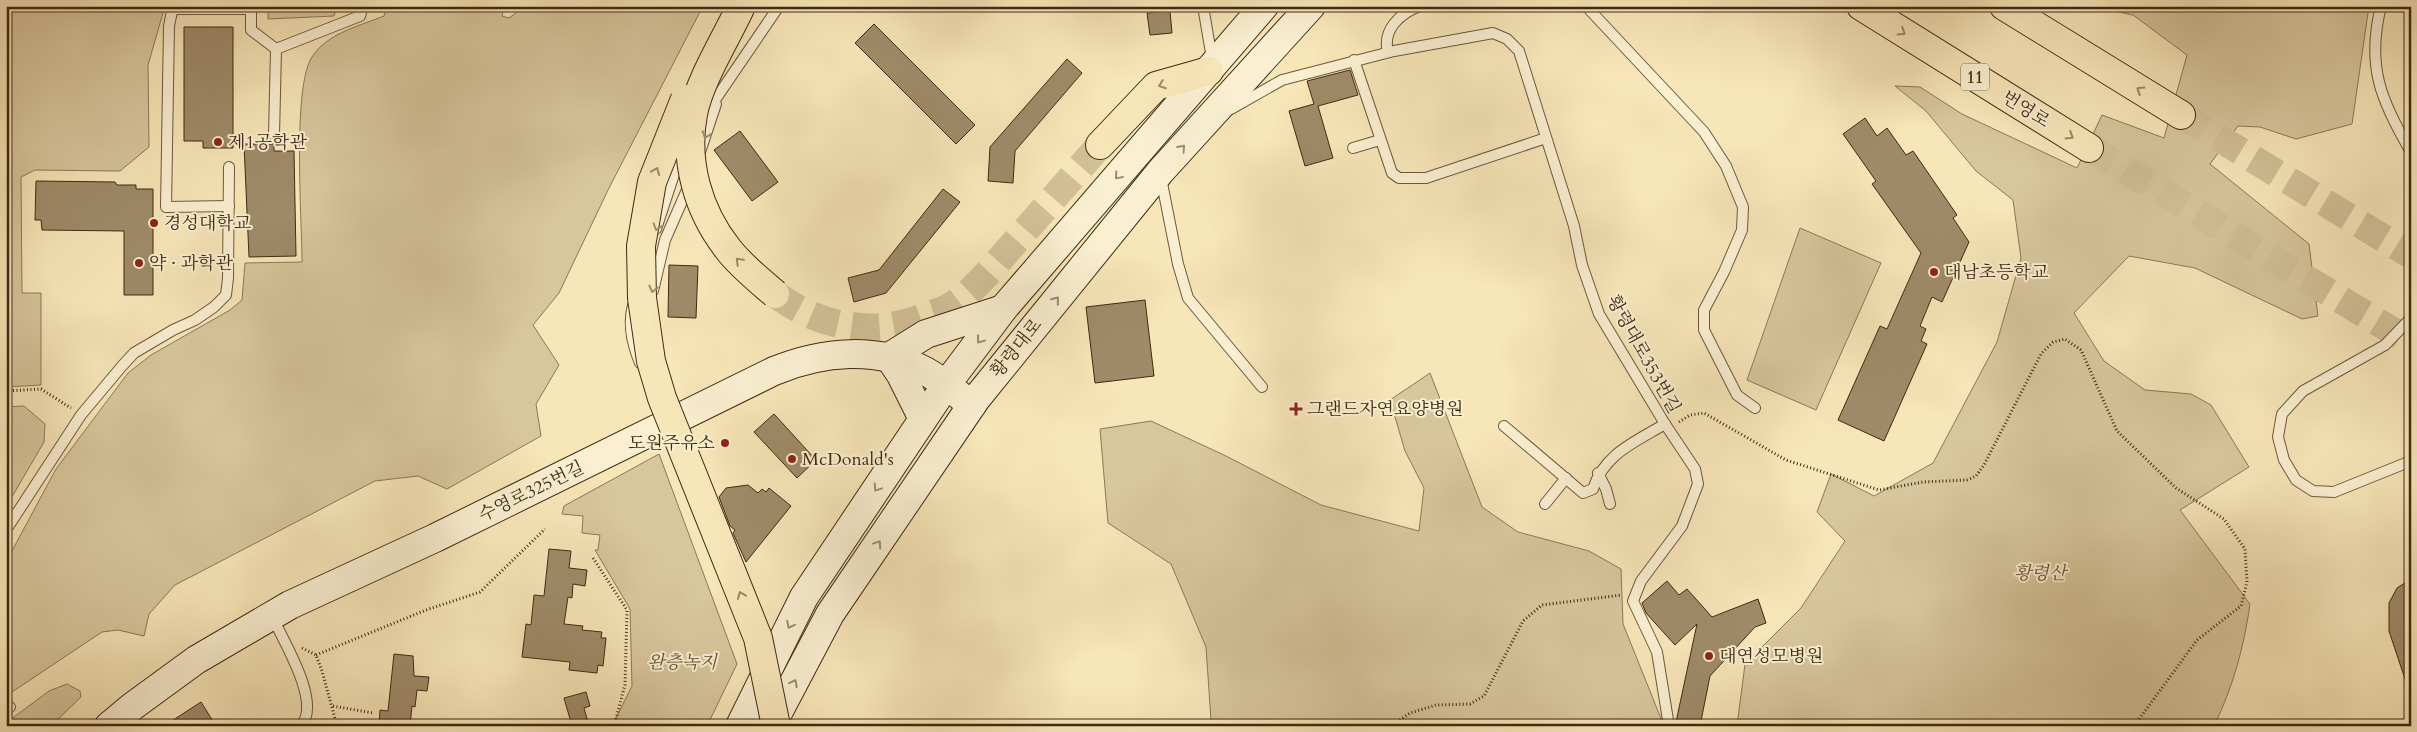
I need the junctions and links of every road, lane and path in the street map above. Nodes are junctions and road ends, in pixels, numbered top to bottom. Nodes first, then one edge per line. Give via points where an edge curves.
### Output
1 (363, 6) edge
2 (732, 6) edge
3 (741, 6) edge
4 (779, 6) edge
5 (1203, 6) edge
6 (1264, 6) edge
7 (1311, 6) edge
8 (1420, 6) edge
9 (1586, 6) edge
10 (1861, 6) edge
11 (2004, 6) edge
12 (2380, 6) edge
13 (173, 8) edge
14 (276, 49) junction
15 (1388, 52) junction
16 (1354, 60) junction
17 (1211, 68) junction
18 (721, 89) junction
19 (2181, 115) tunnel mouth
20 (1202, 126) junction
21 (274, 135) dead end
22 (1546, 138) junction
23 (1380, 140) junction
24 (1100, 145) tunnel mouth
25 (1353, 148) dead end
26 (2089, 148) tunnel mouth
27 (2411, 152) edge
28 (229, 167) dead end
29 (1160, 172) junction
30 (229, 206) junction
31 (775, 294) tunnel mouth
32 (1003, 309) junction
33 (2411, 318) edge
34 (889, 357) junction
35 (946, 385) junction
36 (1262, 387) dead end
37 (671, 389) dead end
38 (6, 391) edge
39 (972, 405) junction
40 (1755, 408) dead end
41 (682, 411) junction
42 (82, 415) junction
43 (923, 419) junction
44 (1504, 426) dead end
45 (1667, 427) junction
46 (2411, 461) edge
47 (1598, 473) junction
48 (1566, 478) junction
49 (1545, 504) dead end
50 (1610, 504) dead end
51 (545, 529) dead end
52 (6, 530) edge
53 (593, 558) dead end
54 (1637, 591) junction
55 (276, 625) junction
56 (316, 655) junction
57 (333, 706) junction
58 (373, 713) dead end
59 (1668, 720) dead end
60 (109, 726) edge
61 (301, 726) edge
62 (337, 726) edge
63 (614, 726) edge
64 (740, 726) edge
65 (771, 726) edge
66 (776, 726) edge
67 (1391, 726) edge
68 (2134, 726) edge

1 - 14 lane via 360,16
66 -> 2 highway, bridge via 758,638 662,398 651,361 642,298 640,246 652,182 686,99
31 -> 3 highway, bridge via 729,251 714,229 696,188 692,163 693,113
4 - 18 lane
5 - 17 lane
6 - 17 main road, 황령대로
7 - 20 main road, 황령대로
8 - 15 lane via 1397,19 1387,34
9 - 40 lane via 1704,132 1726,166 1742,207 1742,230 1704,310 1704,330 1737,395
10 -> 26 highway, 번영로 / 11
19 -> 11 highway
12 - 27 lane via 2374,49 2378,85 2391,118
13 - 14 lane via 251,9 251,30
13 - 30 lane via 169,26 166,207
14 - 21 lane
15 - 16 lane, 황령대로353번길
15 - 22 lane, 황령대로353번길 via 1493,33 1507,39 1518,51
16 - 20 lane, 황령대로353번길 via 1282,80
16 - 23 lane
17 -> 24 highway via 1156,86
17 -> 32 main road, 황령대로
18 -> 37 lane via 688,189 665,240 652,296 652,333 658,363
18 -> 41 lane via 683,148 630,313 632,343 641,365
29 -> 20 main road, 황령대로
22 - 23 lane via 1426,178 1399,178 1392,173
22 - 45 lane, 황령대로353번길 via 1599,314
23 - 25 lane
28 - 30 lane
29 - 36 lane via 1188,298
39 -> 29 main road, 황령대로
30 - 42 lane via 226,295 195,320 134,353
32 - 34 main road via 926,334
32 -> 35 main road, 황령대로
33 - 46 lane via 2385,345 2303,391 2282,414 2278,437 2284,460 2296,480 2314,491 2334,492
34 - 35 main road, 수영로325번길 via 926,372
34 - 41 main road, 수영로325번길 via 851,354 800,360
34 - 43 main road
35 - 39 main road, 수영로325번길
35 - 43 main road, 황령대로
38 - 42 path via 41,389
65 -> 39 main road, 황령대로 via 830,614
41 - 55 main road, 수영로325번길 via 435,538 329,586
42 - 52 lane
43 -> 64 main road, 황령대로 via 804,597
44 - 48 lane
45 - 47 lane via 1618,452
45 - 54 lane, 황령대로353번길 via 1695,469 1698,484 1682,526
45 - 68 path via 1690,415 1704,413 1786,460 1879,490 1923,482 1967,480 1976,476 1984,465 2041,354 2053,342 2065,339 2081,350 2117,430 2176,488 2224,519 2244,549 2247,582 2241,606 2197,640
47 - 48 lane via 1593,489 1584,493
47 - 50 lane
48 - 49 lane
51 - 56 path via 480,592 426,610
53 - 63 path via 627,610 625,685
54 - 59 lane via 1633,601 1657,652
54 - 67 path via 1611,598 1542,605 1523,621 1484,696 1470,704 1436,705 1410,713
55 - 56 path
55 - 60 main road, 수영로325번길 via 196,660
55 - 61 lane via 306,693 308,714
56 - 57 path
57 - 58 path
57 - 62 path

